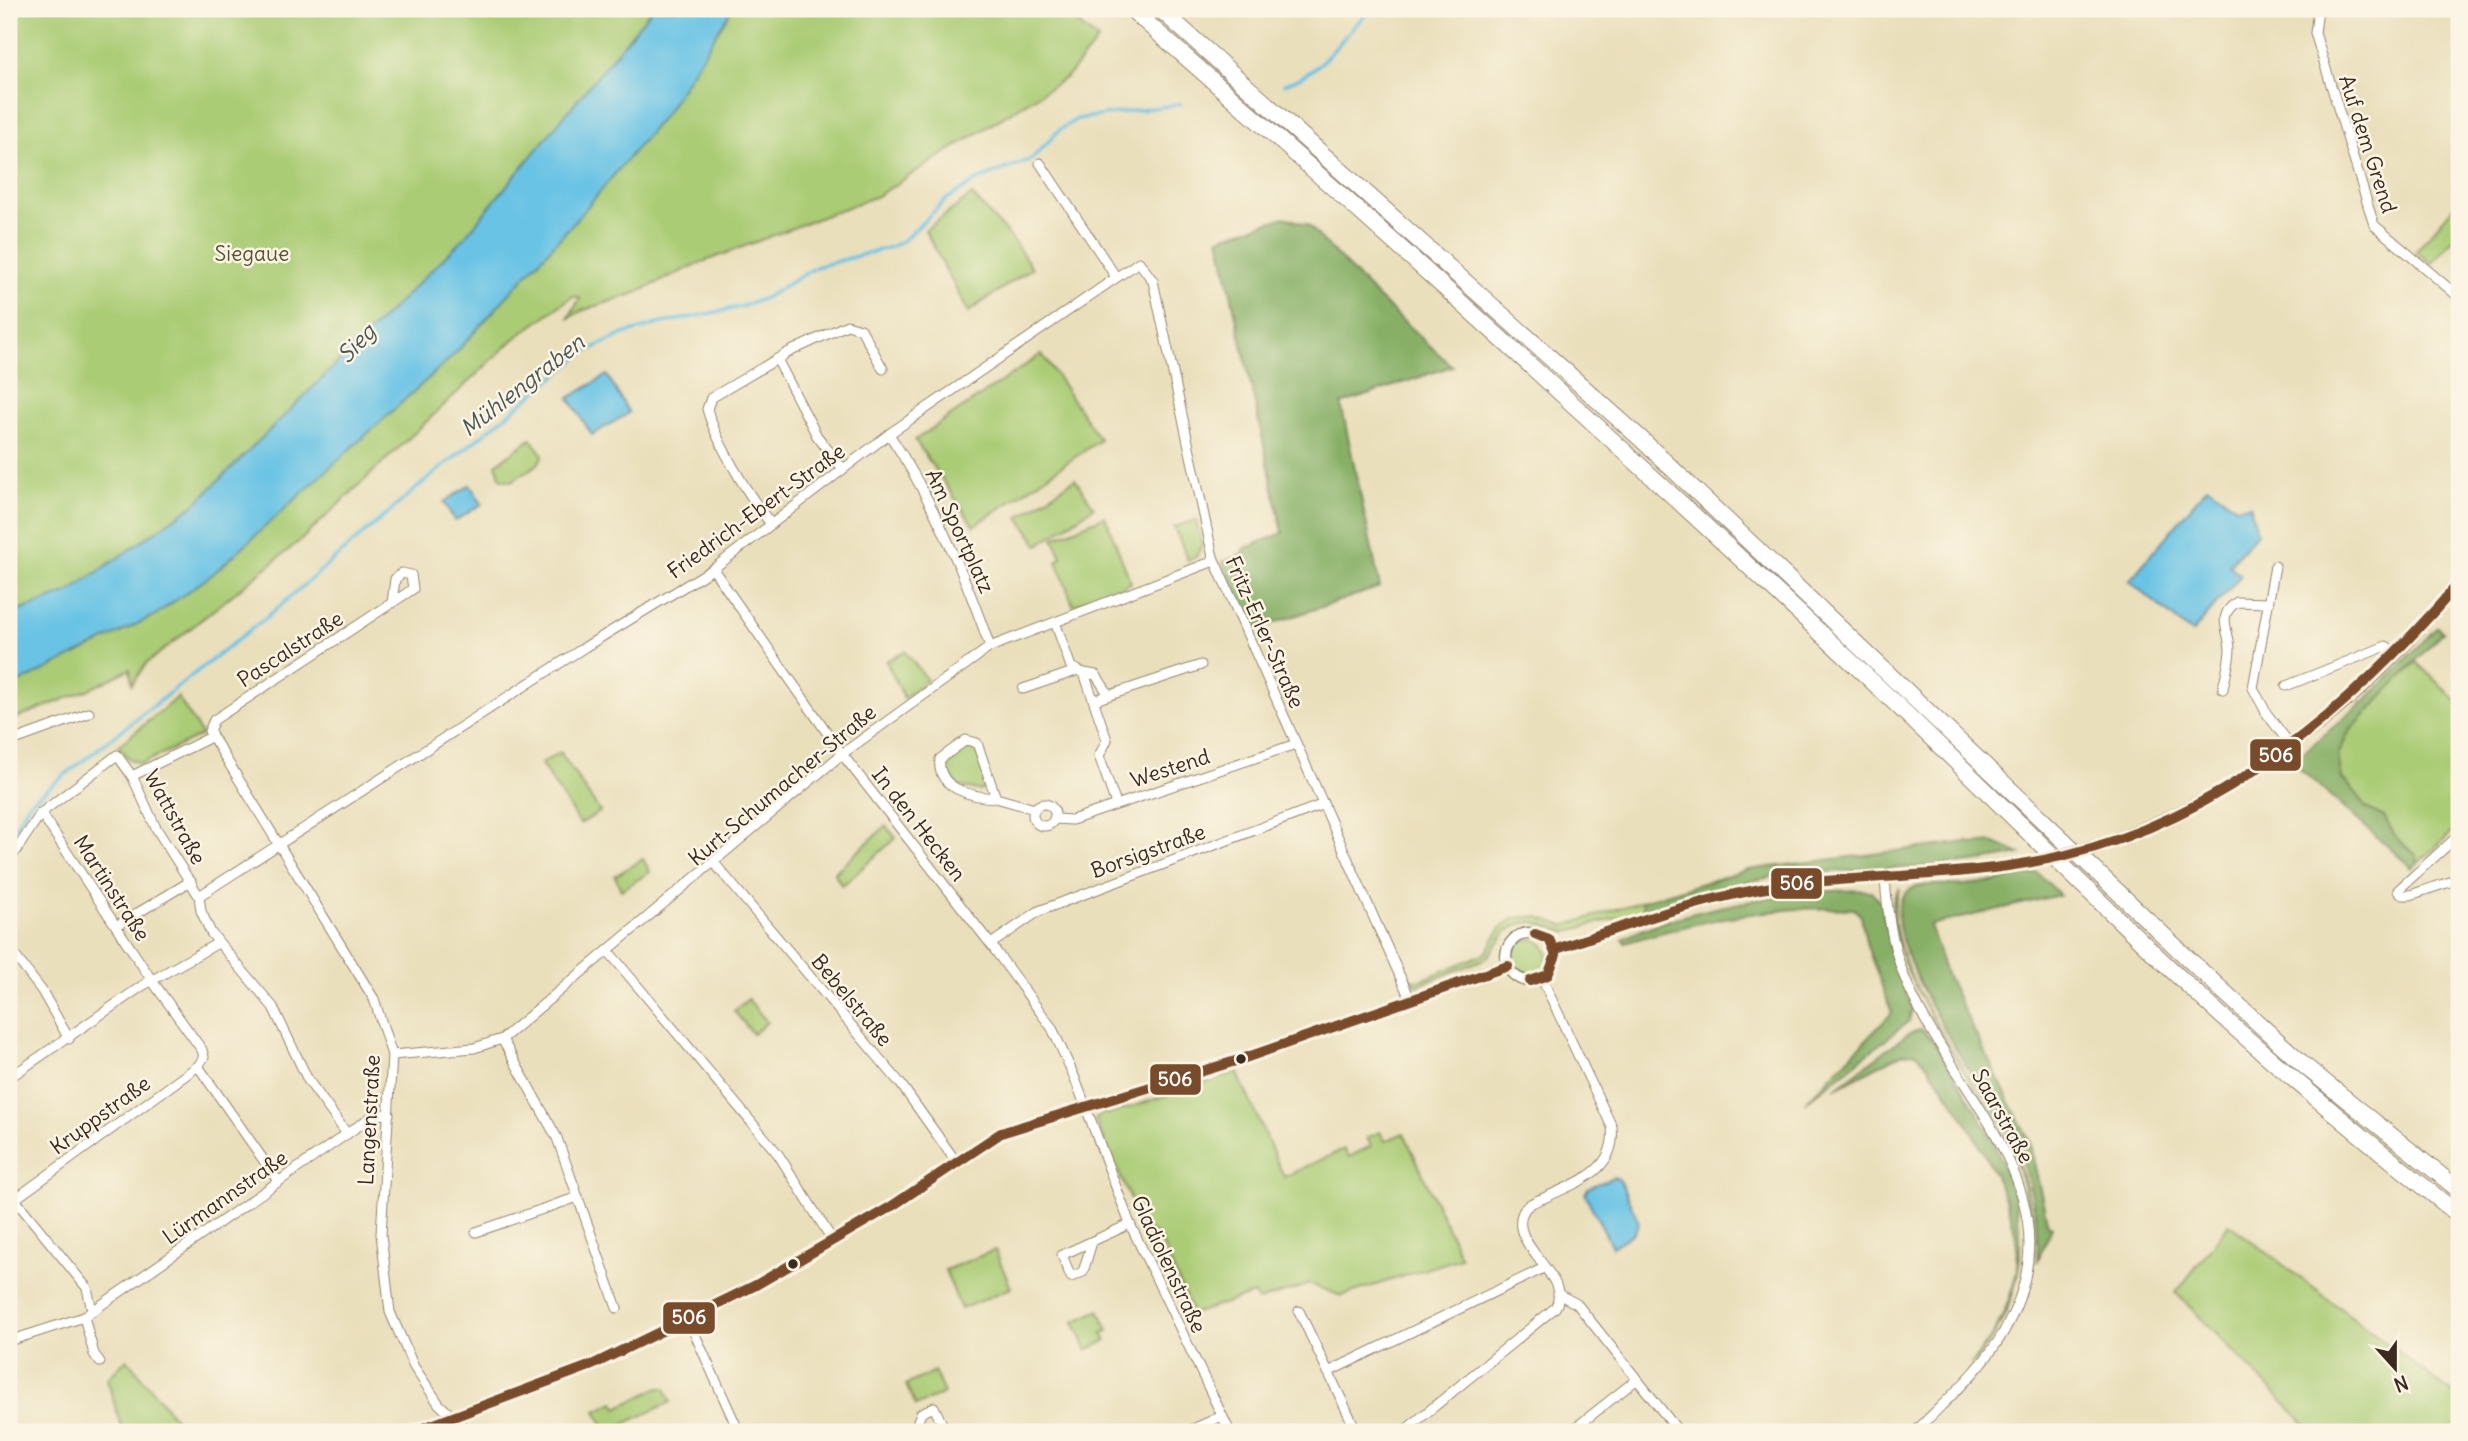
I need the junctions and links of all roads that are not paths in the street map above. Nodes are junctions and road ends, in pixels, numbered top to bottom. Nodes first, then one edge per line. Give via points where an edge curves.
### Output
1 (1131, 9) edge
2 (1160, 9) edge
3 (2318, 9) edge
4 (1040, 163) dead end
5 (1139, 262) joint
6 (1116, 277) junction
7 (2459, 297) edge
8 (777, 359) junction
9 (883, 369) dead end
10 (889, 434) junction
11 (843, 469) junction
12 (771, 524) junction
13 (1214, 561) junction
14 (2275, 566) dead end
15 (713, 569) junction
16 (2459, 583) edge
17 (392, 603) dead end
18 (2268, 603) junction
19 (1055, 622) junction
20 (990, 647) junction
21 (2398, 654) junction
22 (1201, 665) dead end
23 (1080, 672) junction
24 (2286, 686) dead end
25 (1023, 689) dead end
26 (2223, 689) dead end
27 (1109, 695) junction
28 (1095, 700) junction
29 (89, 713) dead end
30 (210, 727) joint
31 (211, 737) junction
32 (9, 742) edge
33 (1296, 744) junction
34 (2292, 747) junction
35 (842, 754) junction
36 (132, 776) junction
37 (996, 798) junction
38 (1116, 804) junction
39 (1324, 804) junction
40 (1035, 809) junction
41 (41, 813) junction
42 (1054, 818) junction
43 (2459, 835) edge
44 (279, 845) junction
45 (9, 861) edge
46 (715, 864) junction
47 (1885, 878) junction
48 (2459, 879) edge
49 (191, 881) junction
50 (199, 896) junction
51 (116, 926) junction
52 (218, 943) junction
53 (991, 944) junction
54 (9, 948) edge
55 (1554, 950) junction
56 (608, 952) junction
57 (1508, 966) junction
58 (1542, 979) junction
59 (153, 982) junction
60 (1411, 1000) junction
61 (502, 1039) junction
62 (69, 1040) junction
63 (392, 1055) junction
64 (201, 1061) junction
65 (9, 1078) edge
66 (1084, 1108) junction
67 (389, 1114) junction
68 (347, 1134) junction
69 (957, 1163) junction
70 (278, 1181) junction
71 (2459, 1189) edge
72 (12, 1196) edge
73 (578, 1197) junction
74 (2459, 1215) edge
75 (1130, 1224) junction
76 (476, 1233) dead end
77 (833, 1241) junction
78 (1092, 1242) dead end
79 (1544, 1268) junction
80 (1560, 1295) junction
81 (617, 1308) dead end
82 (92, 1310) junction
83 (1299, 1311) dead end
84 (84, 1317) junction
85 (688, 1319) junction
86 (9, 1341) edge
87 (100, 1362) dead end
88 (1328, 1372) junction
89 (1636, 1380) junction
90 (1222, 1416) junction
91 (455, 1419) junction
92 (413, 1432) edge
93 (469, 1432) edge
94 (739, 1432) edge
95 (914, 1432) edge
96 (934, 1432) edge
97 (1186, 1432) edge
98 (1230, 1432) edge
99 (1357, 1432) edge
100 (1403, 1432) edge
101 (1570, 1432) edge
102 (1684, 1432) edge
103 (1915, 1432) edge

1 - 74 highway via 1638,461 2180,978 2290,1077
2 - 71 highway via 1640,438 2306,1067
3 - 7 street, Auf dem Grend via 2315,33 2374,225
4 - 6 street
5 - 6 street, Friedrich-Ebert-Straße
5 - 13 street, Fritz-Erler-Straße via 1153,281
6 - 10 street, Friedrich-Ebert-Straße
8 - 9 street via 837,329 856,325
8 - 11 street via 817,436
8 - 12 street via 714,395 707,406 750,497
10 - 11 street, Friedrich-Ebert-Straße
10 - 20 street, Am Sportplatz via 960,565
11 - 12 street, Friedrich-Ebert-Straße
12 - 15 street, Friedrich-Ebert-Straße
13 - 19 street, Kurt-Schumacher-Straße
13 - 33 street, Fritz-Erler-Straße
14 - 18 street
15 - 35 street, In den Hecken
15 - 44 street, Friedrich-Ebert-Straße
16 - 21 street
17 - 30 street, Pascalstraße via 226,711
18 - 26 street via 2237,602 2226,612 2224,627 2230,648
18 - 34 street via 2253,688
19 - 20 street, Kurt-Schumacher-Straße
19 - 23 street via 1071,667
20 - 35 street, Kurt-Schumacher-Straße
21 - 24 street via 2386,646
21 - 34 street
22 - 27 street
23 - 25 street
23 - 27 street via 1096,675
23 - 28 street
27 - 28 street
28 - 38 street via 1107,740 1099,756
29 - 32 street
30 - 31 street, Langenstraße
31 - 36 street
31 - 44 street, Langenstraße
33 - 38 street, Westend
33 - 39 street, Fritz-Erler-Straße
34 - 47 street, bridge via 2202,803 2104,844 2027,864
35 - 46 street, Kurt-Schumacher-Straße
35 - 53 street, In den Hecken
36 - 41 street, Wattstraße via 117,755
36 - 49 street, Wattstraße via 156,828
37 - 37 street via 977,743 966,740 940,759 942,773 954,788 975,797
37 - 40 street
38 - 42 street, Westend via 1072,820
39 - 53 street, Borsigstraße via 1039,911
39 - 60 street, Fritz-Erler-Straße
40 - 42 street via 1049,805
40 - 42 street via 1037,823 1047,825
41 - 45 street
41 - 51 street, Martinstraße
43 - 48 street via 2398,890 2410,895
44 - 50 street, Friedrich-Ebert-Straße
44 - 63 street, Langenstraße via 373,999
46 - 56 street, Kurt-Schumacher-Straße
46 - 69 street, Bebelstraße via 900,1083
47 - 55 street via 1727,895
47 - 103 street, Saarstraße via 1891,934 1904,977 1924,1018 2006,1150 2019,1185 2026,1232 2021,1291 2002,1336
49 - 50 street, Wattstraße
49 - 51 street
50 - 52 street, Wattstraße via 204,922
51 - 59 street, Martinstraße
52 - 59 street
52 - 68 street, Wattstraße via 273,1007 308,1080
53 - 66 street, In den Hecken via 1052,1028
54 - 62 street via 42,991
55 - 57 street via 1542,935 1522,933 1508,947
55 - 58 street via 1553,967
56 - 61 street, Kurt-Schumacher-Straße
56 - 77 street via 777,1152
57 - 58 street via 1526,981
57 - 60 street
58 - 79 street via 1613,1135 1610,1154 1599,1170 1531,1203 1521,1214 1521,1226
59 - 62 street
59 - 64 street, Martinstraße via 202,1050
60 - 66 street via 1250,1057
61 - 63 street, Kurt-Schumacher-Straße via 445,1052
61 - 73 street via 557,1138
62 - 65 street
63 - 67 street, Langenstraße
64 - 70 street, Martinstraße
64 - 72 street, Kruppstraße
66 - 69 street via 1001,1133
66 - 75 street, Gladiolenstraße
67 - 68 street, Lürmannstraße via 374,1115
67 - 91 street, Langenstraße via 381,1234 390,1312 414,1367
68 - 70 street, Lürmannstraße
69 - 77 street
70 - 82 street, Lürmannstraße
72 - 82 street via 87,1288
73 - 76 street
73 - 81 street
75 - 78 street
75 - 90 street, Gladiolenstraße
77 - 85 street
79 - 80 street
79 - 88 street
80 - 89 street via 1577,1304
80 - 100 street via 1550,1313
82 - 84 street, Lürmannstraße
83 - 88 street
84 - 86 street, Lürmannstraße
84 - 87 street
85 - 91 street via 592,1365
85 - 94 street
88 - 99 street
89 - 101 street
89 - 102 street
90 - 97 street
90 - 98 street, Gladiolenstraße
91 - 92 street
91 - 93 street, Langenstraße
95 - 96 street via 922,1413 934,1407 944,1428

